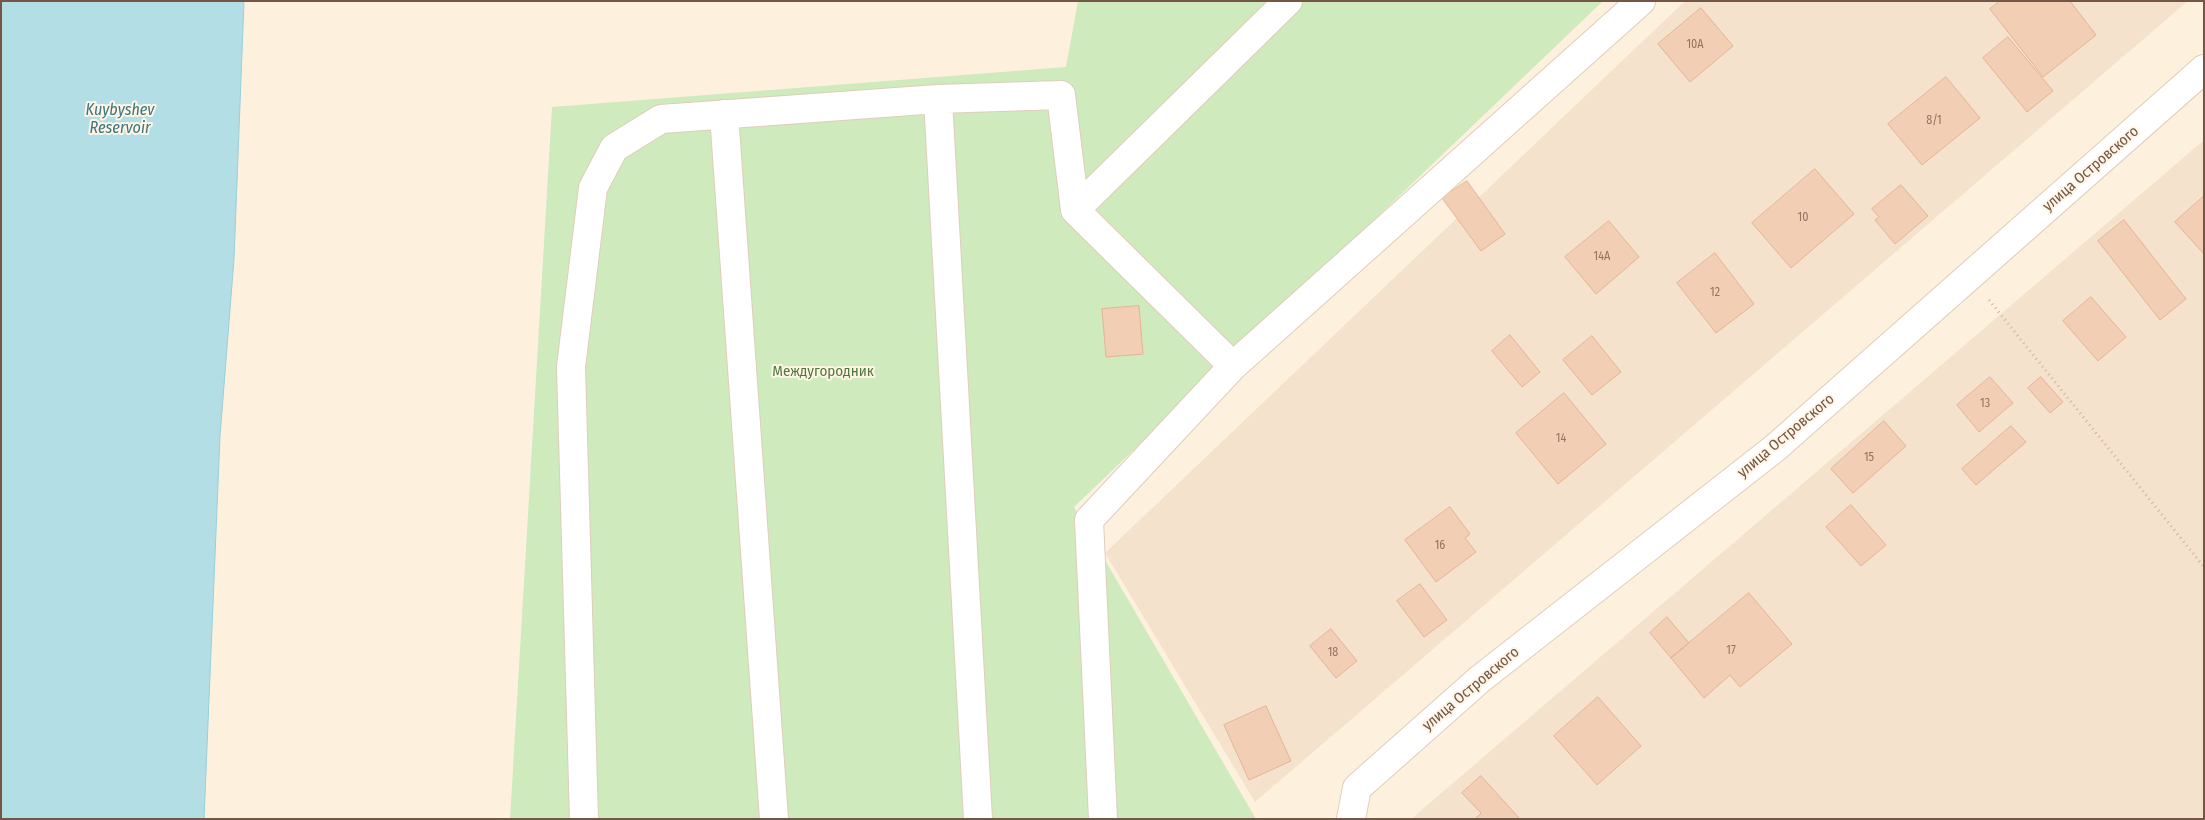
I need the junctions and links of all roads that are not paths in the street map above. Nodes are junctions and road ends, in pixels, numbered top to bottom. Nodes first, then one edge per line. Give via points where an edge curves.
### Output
1 (1288, 1) edge
2 (1641, 1) edge
3 (2204, 69) edge
4 (938, 99) junction
5 (724, 114) junction
6 (1075, 210) junction
7 (1233, 366) junction
8 (584, 819) edge
9 (774, 819) edge
10 (978, 819) edge
11 (1103, 819) edge
12 (1351, 819) edge

1 - 6 street
2 - 7 street
3 - 12 street, улица Островского via 1775,448 1480,679 1357,788
4 - 5 street
4 - 6 street via 1061,95
4 - 10 street
5 - 8 street via 661,119 614,148 593,188 571,367
5 - 9 street
6 - 7 street
7 - 11 street via 1089,520

